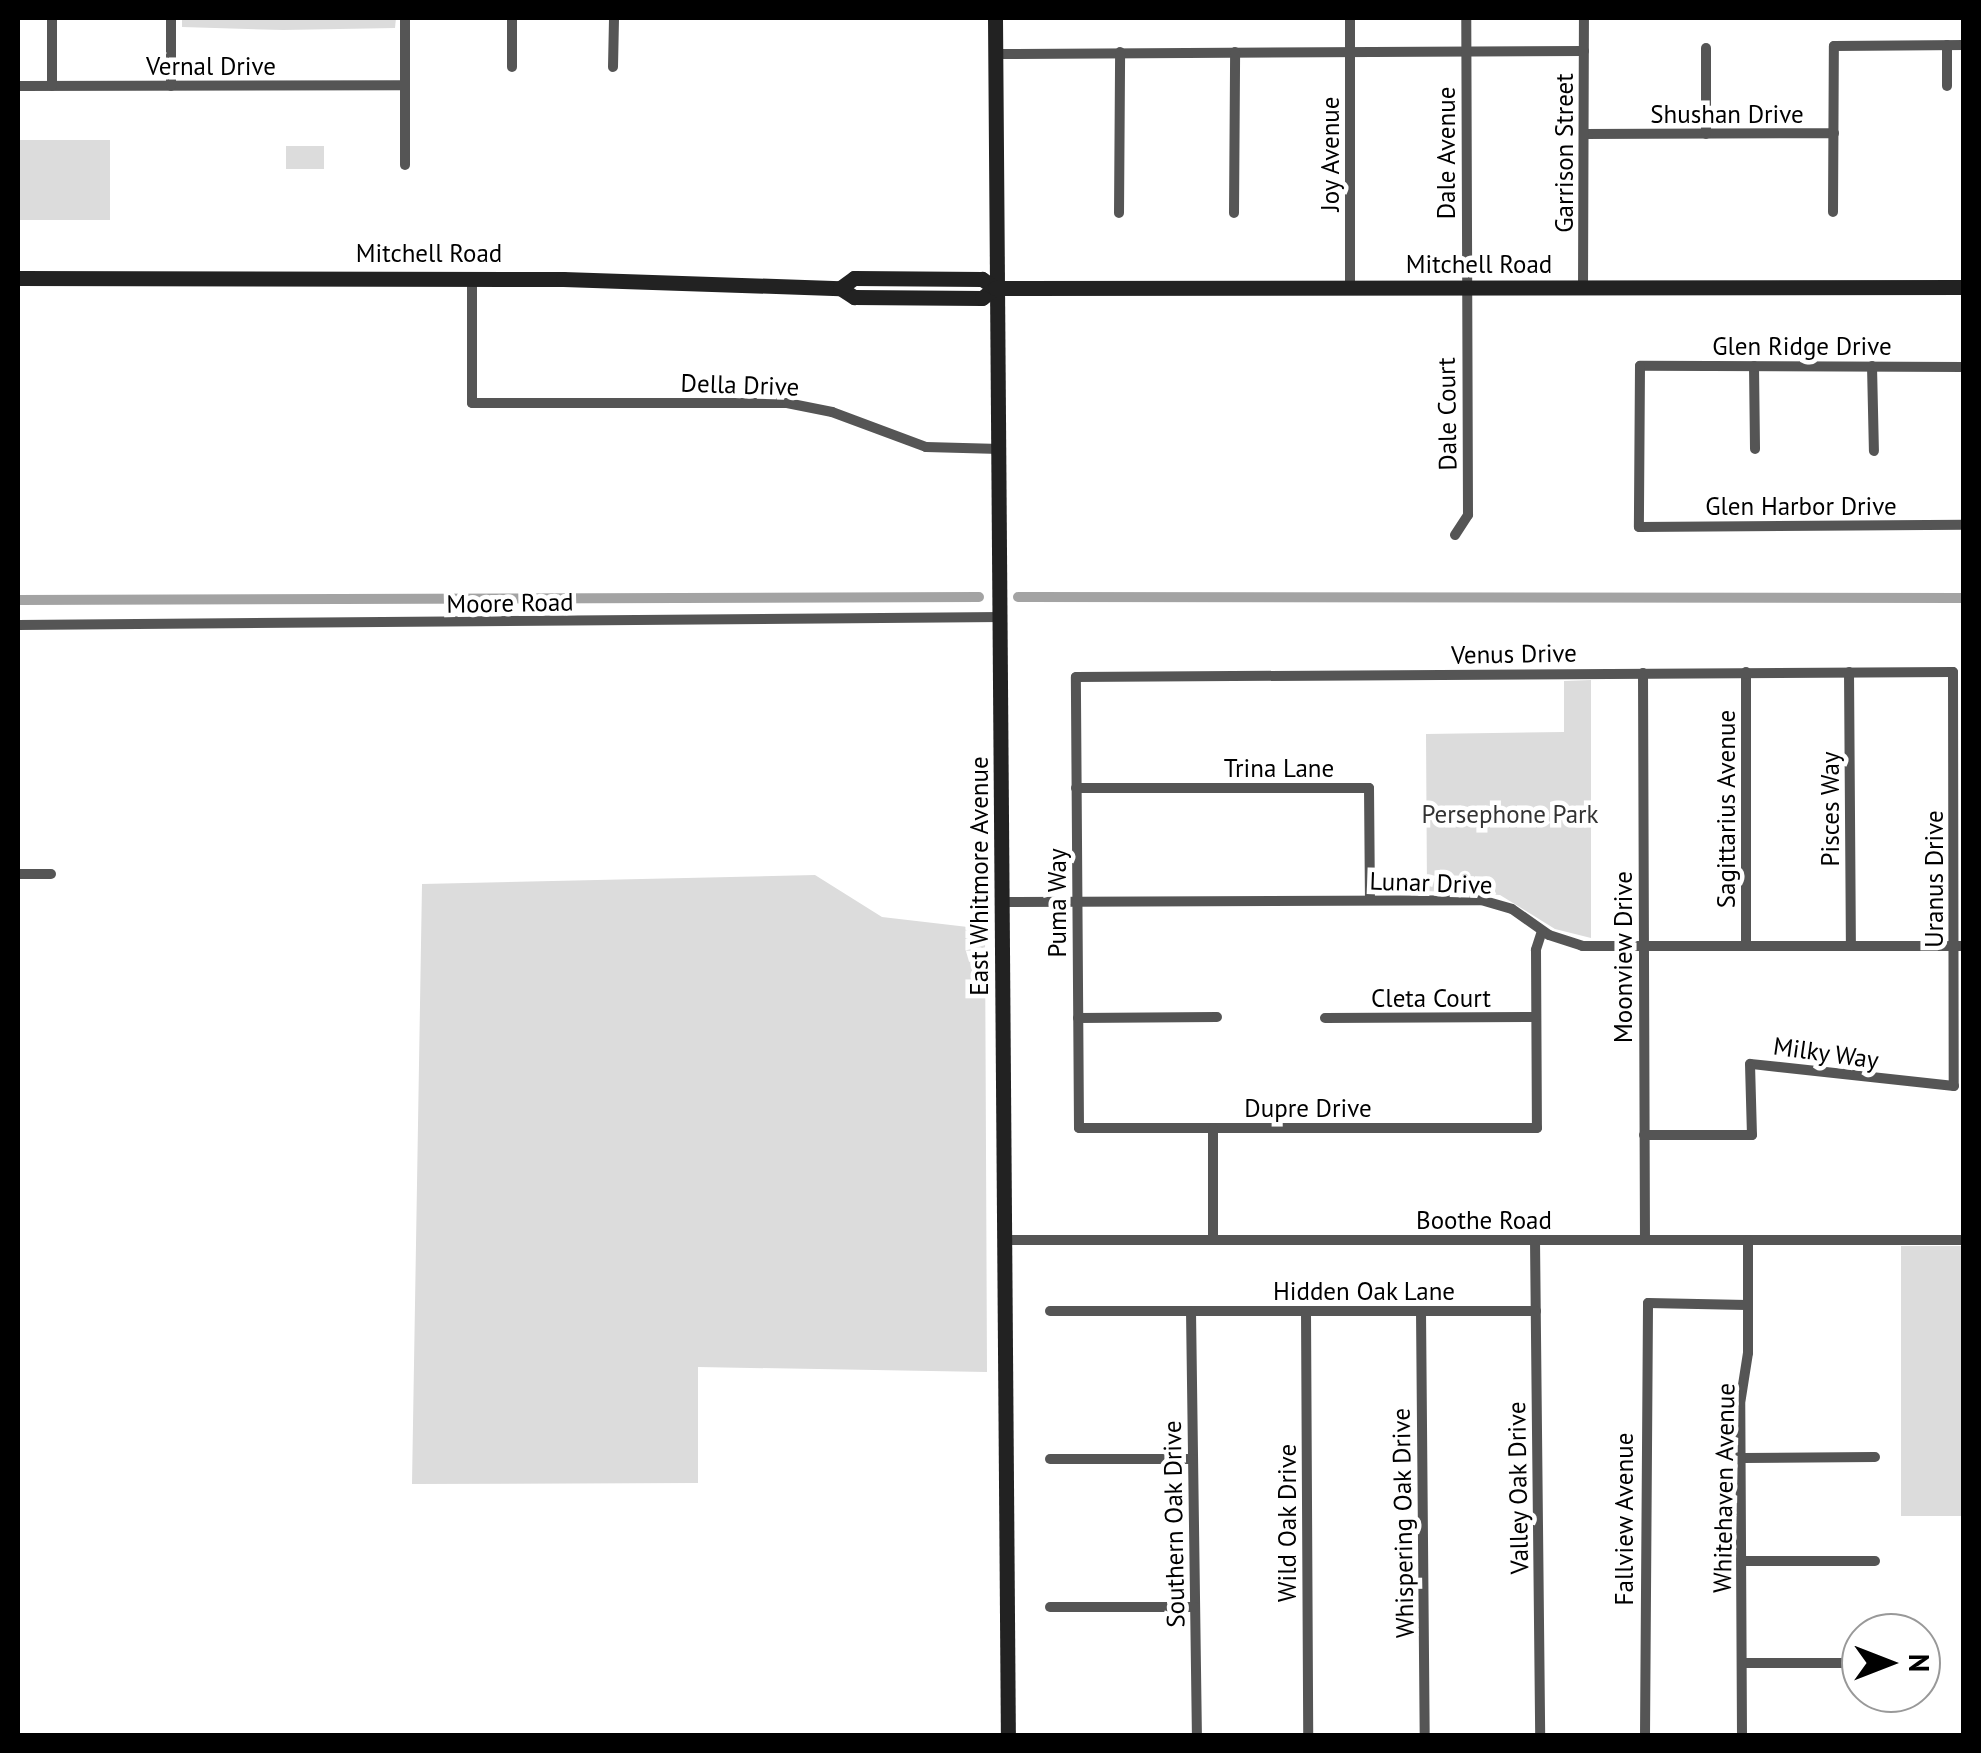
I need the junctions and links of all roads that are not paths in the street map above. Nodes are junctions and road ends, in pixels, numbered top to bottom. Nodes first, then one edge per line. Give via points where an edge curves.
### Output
1 (52, 18) edge
2 (172, 18) edge
3 (406, 18) edge
4 (512, 18) edge
5 (614, 18) edge
6 (995, 18) edge
7 (1350, 18) edge
8 (1466, 18) edge
9 (1584, 18) edge
10 (1947, 45) junction
11 (1964, 45) edge
12 (1706, 48) dead end
13 (1120, 52) junction
14 (1236, 52) junction
15 (1350, 52) junction
16 (1466, 52) junction
17 (1584, 52) junction
18 (995, 54) junction
19 (512, 67) dead end
20 (613, 67) dead end
21 (405, 85) junction
22 (18, 86) edge
23 (52, 86) junction
24 (171, 86) junction
25 (1947, 86) dead end
26 (1834, 133) junction
27 (1584, 134) junction
28 (1706, 134) junction
29 (405, 165) dead end
30 (1833, 212) dead end
31 (1120, 213) dead end
32 (1234, 214) dead end
33 (472, 277) junction
34 (18, 278) edge
35 (1964, 287) edge
36 (995, 288) junction
37 (1466, 289) junction
38 (1584, 289) junction
39 (1350, 290) junction
40 (1754, 366) junction
41 (1872, 366) junction
42 (1964, 366) edge
43 (1000, 449) junction
44 (1755, 449) dead end
45 (1874, 451) dead end
46 (1964, 525) edge
47 (1640, 527) joint
48 (1456, 536) dead end
49 (1004, 617) junction
50 (18, 625) edge
51 (1746, 672) junction
52 (1849, 672) junction
53 (1953, 672) joint
54 (1642, 673) junction
55 (1076, 677) joint
56 (1076, 788) junction
57 (18, 874) edge
58 (51, 874) dead end
59 (1370, 900) junction
60 (1077, 901) junction
61 (1005, 902) junction
62 (1542, 931) junction
63 (1746, 946) junction
64 (1851, 946) junction
65 (1959, 946) edge
66 (1643, 947) junction
67 (1217, 1017) dead end
68 (1536, 1017) junction
69 (1078, 1018) junction
70 (1325, 1018) dead end
71 (1954, 1086) joint
72 (1078, 1128) joint
73 (1212, 1128) junction
74 (1644, 1135) junction
75 (1005, 1240) junction
76 (1213, 1240) junction
77 (1535, 1240) junction
78 (1645, 1240) junction
79 (1748, 1240) junction
80 (1964, 1240) edge
81 (1748, 1305) junction
82 (1192, 1311) junction
83 (1306, 1311) junction
84 (1420, 1311) junction
85 (1536, 1311) junction
86 (1050, 1312) dead end
87 (1875, 1457) dead end
88 (1742, 1458) junction
89 (1050, 1459) dead end
90 (1193, 1459) junction
91 (1743, 1561) junction
92 (1875, 1561) dead end
93 (1050, 1607) dead end
94 (1195, 1607) junction
95 (1742, 1663) junction
96 (1841, 1663) edge
97 (1008, 1736) edge
98 (1196, 1736) edge
99 (1308, 1736) edge
100 (1425, 1736) edge
101 (1540, 1736) edge
102 (1645, 1736) edge
103 (1742, 1736) edge

1 - 23 street
2 - 24 street
3 - 21 street
4 - 19 street
5 - 20 street
6 - 18 main road, East Whitmore Avenue
7 - 15 street, Joy Avenue
8 - 16 street, Dale Avenue
9 - 17 street, Garrison Street
10 - 11 street, Shushan Drive
10 - 25 street
10 - 26 street, Shushan Drive via 1834,46
12 - 28 street
13 - 14 street
13 - 18 street
13 - 31 street
14 - 15 street
14 - 32 street
15 - 16 street
15 - 39 street, Joy Avenue
16 - 17 street
16 - 37 street, Dale Avenue
17 - 27 street, Garrison Street
18 - 36 main road, East Whitmore Avenue
21 - 24 street, Vernal Drive
21 - 29 street
22 - 23 street, Vernal Drive
23 - 24 street, Vernal Drive
26 - 28 street, Shushan Drive
26 - 30 street
27 - 28 street, Shushan Drive
27 - 38 street, Garrison Street
33 - 34 main road, Mitchell Road
33 - 36 main road, Mitchell Road via 840,288 854,298 982,298
33 - 43 street, Della Drive via 472,403 787,403 832,412 926,447
35 - 38 main road, Mitchell Road
36 - 39 main road, Mitchell Road
36 - 43 main road, East Whitmore Avenue
37 - 38 main road, Mitchell Road
37 - 39 main road, Mitchell Road
37 - 48 street, Dale Court via 1468,515
40 - 41 street, Glen Ridge Drive
40 - 44 street
40 - 47 street, Glen Ridge Drive via 1640,366
41 - 42 street, Glen Ridge Drive
41 - 45 street
43 - 49 main road, East Whitmore Avenue
46 - 47 street, Glen Harbor Drive
49 - 50 street, Moore Road
49 - 61 main road, East Whitmore Avenue
51 - 52 street, Venus Drive
51 - 54 street, Venus Drive
51 - 63 street, Sagittarius Avenue
52 - 53 street, Venus Drive
52 - 64 street, Pisces Way
53 - 65 street, Uranus Drive
54 - 55 street, Venus Drive
54 - 66 street, Moonview Drive
55 - 56 street, Puma Way
56 - 59 street, Trina Lane via 1369,788
56 - 60 street, Puma Way
57 - 58 street
59 - 60 street, Lunar Drive
59 - 62 street, Lunar Drive via 1485,900 1512,908
60 - 61 street, Lunar Drive
60 - 69 street, Puma Way
61 - 75 main road, East Whitmore Avenue
62 - 66 street, Lunar Drive via 1574,945
62 - 68 street
63 - 64 street, Lunar Drive
63 - 66 street, Lunar Drive
64 - 65 street, Lunar Drive
65 - 71 street, Uranus Drive
66 - 74 street, Moonview Drive
67 - 69 street
68 - 70 street, Cleta Court
68 - 73 street, Dupre Drive via 1537,1128
69 - 72 street, Puma Way
71 - 74 street, Milky Way via 1750,1064 1752,1135
72 - 73 street, Dupre Drive
73 - 76 street
74 - 78 street, Moonview Drive
75 - 76 street, Boothe Road
75 - 97 main road, East Whitmore Avenue
76 - 77 street, Boothe Road
77 - 78 street, Boothe Road
77 - 85 street, Valley Oak Drive
78 - 79 street, Boothe Road
79 - 80 street, Boothe Road
79 - 81 street, Whitehaven Avenue
81 - 88 street, Whitehaven Avenue
81 - 102 street, Fallview Avenue via 1648,1303
82 - 83 street, Hidden Oak Lane
82 - 86 street, Hidden Oak Lane
82 - 90 street, Southern Oak Drive
83 - 84 street, Hidden Oak Lane
83 - 99 street, Wild Oak Drive
84 - 85 street, Hidden Oak Lane
84 - 100 street, Whispering Oak Drive
85 - 101 street, Valley Oak Drive
87 - 88 street
88 - 91 street, Whitehaven Avenue
89 - 90 street
90 - 94 street, Southern Oak Drive
91 - 92 street
91 - 95 street, Whitehaven Avenue
93 - 94 street
94 - 98 street, Southern Oak Drive
95 - 96 street
95 - 103 street, Whitehaven Avenue

